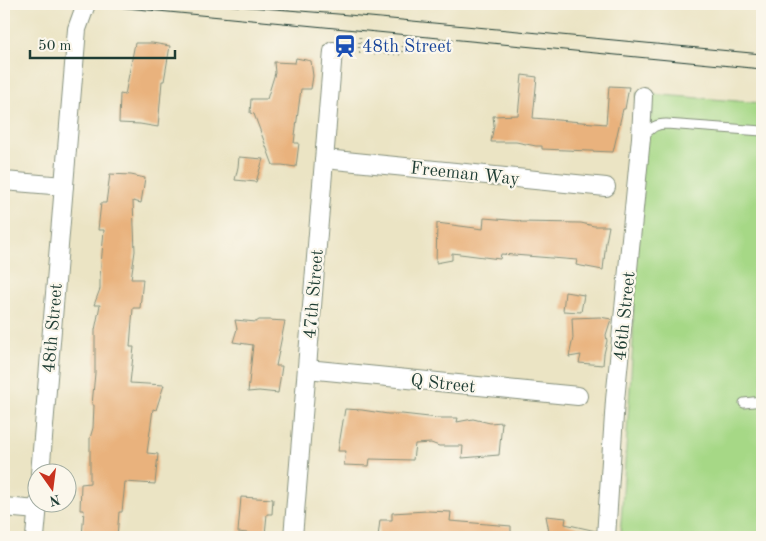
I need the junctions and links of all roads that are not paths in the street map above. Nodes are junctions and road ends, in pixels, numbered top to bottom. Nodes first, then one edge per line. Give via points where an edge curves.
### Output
1 (86, 4) edge
2 (333, 51) road end
3 (643, 96) dead end
4 (762, 131) edge
5 (641, 138) junction
6 (325, 158) junction
7 (4, 180) edge
8 (64, 186) junction
9 (606, 187) dead end
10 (307, 369) junction
11 (578, 396) dead end
12 (762, 401) edge
13 (744, 403) dead end
14 (41, 464) edge
15 (4, 507) edge
16 (28, 507) edge
17 (37, 514) edge
18 (35, 537) edge
19 (293, 537) edge
20 (606, 537) edge

1 - 8 street, 48th Street via 77,29
2 - 6 street, 47th Street
3 - 5 street, 46th Street
4 - 5 lane via 659,124
5 - 20 street, 46th Street
6 - 9 street, Freeman Way
6 - 10 street, 47th Street
7 - 8 street
8 - 14 street, 48th Street
10 - 11 street, Q Street
10 - 19 street, 47th Street
12 - 13 lane
15 - 16 street
17 - 18 street

